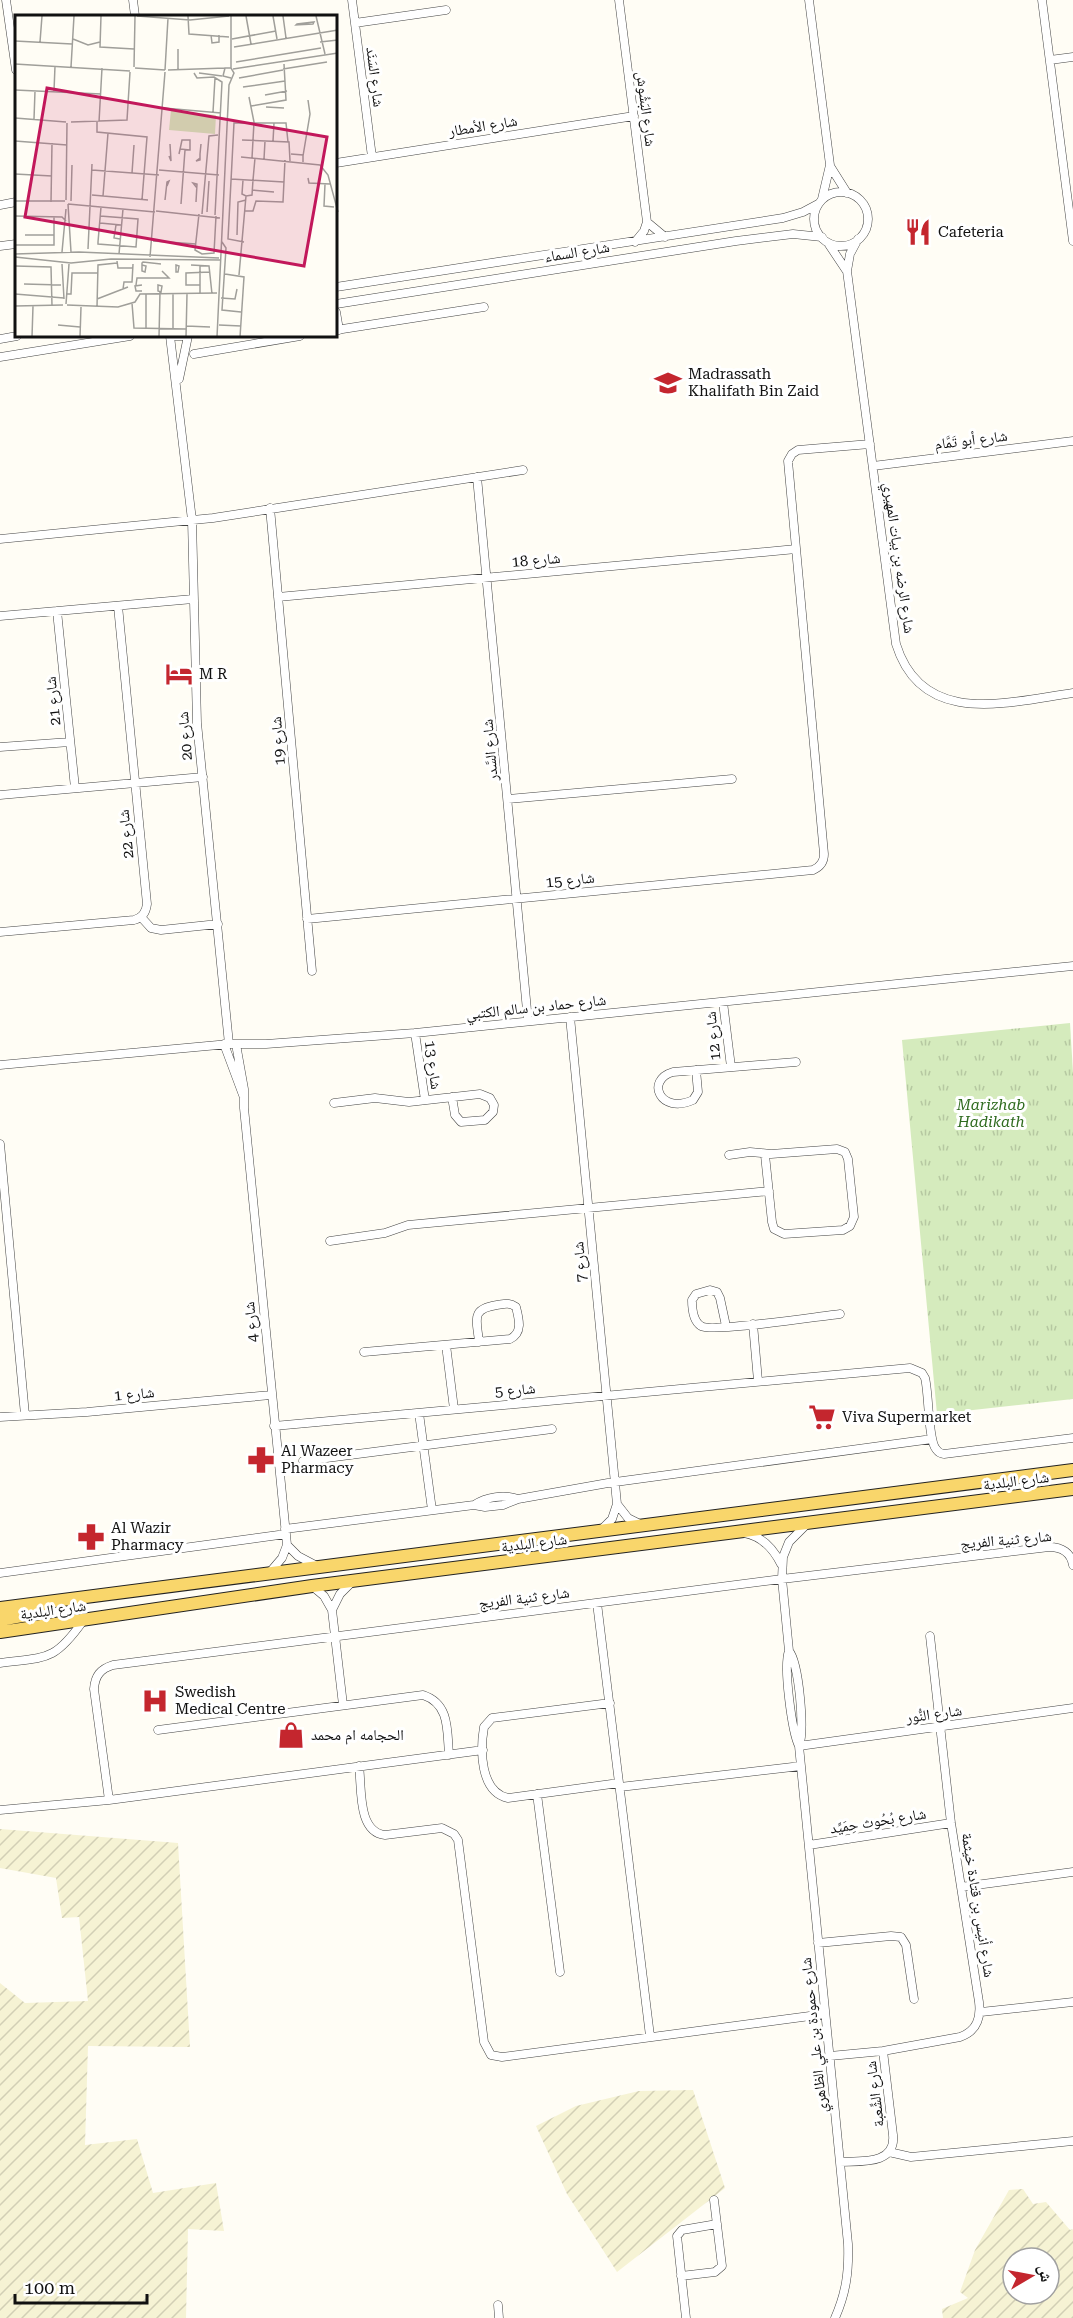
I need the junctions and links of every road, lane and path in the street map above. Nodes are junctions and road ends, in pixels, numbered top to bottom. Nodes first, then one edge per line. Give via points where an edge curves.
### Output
1 (6, 0) edge
2 (133, 0) edge
3 (352, 0) edge
4 (619, 0) edge
5 (809, 0) edge
6 (1042, 0) edge
7 (446, 10) dead end
8 (135, 15) edge
9 (355, 23) junction
10 (1073, 57) edge
11 (1050, 60) junction
12 (15, 63) edge
13 (634, 116) junction
14 (372, 157) junction
15 (338, 163) edge
16 (830, 165) junction
17 (847, 193) junction
18 (15, 202) edge
19 (820, 202) junction
20 (0, 205) edge
21 (647, 222) junction
22 (665, 237) junction
23 (858, 239) junction
24 (825, 240) junction
25 (635, 242) junction
26 (1073, 242) edge
27 (15, 244) edge
28 (0, 246) edge
29 (847, 271) junction
30 (338, 287) edge
31 (338, 304) edge
32 (484, 308) dead end
33 (338, 330) edge
34 (15, 336) edge
35 (118, 338) edge
36 (170, 338) edge
37 (187, 338) edge
38 (288, 338) edge
39 (0, 339) edge
40 (194, 354) dead end
41 (0, 357) edge
42 (177, 389) junction
43 (1073, 441) edge
44 (870, 444) junction
45 (873, 466) junction
46 (523, 470) dead end
47 (477, 477) junction
48 (270, 508) junction
49 (192, 520) junction
50 (0, 539) edge
51 (796, 549) junction
52 (487, 578) junction
53 (278, 597) junction
54 (193, 599) junction
55 (118, 606) junction
56 (57, 611) junction
57 (0, 616) edge
58 (1073, 693) edge
59 (70, 742) junction
60 (0, 747) edge
61 (203, 777) junction
62 (732, 779) dead end
63 (135, 782) junction
64 (75, 788) junction
65 (0, 795) edge
66 (508, 799) junction
67 (517, 899) junction
68 (141, 917) junction
69 (308, 919) junction
70 (218, 924) junction
71 (0, 932) edge
72 (1073, 966) edge
73 (312, 971) dead end
74 (723, 1002) junction
75 (570, 1017) junction
76 (528, 1021) junction
77 (415, 1033) junction
78 (230, 1044) junction
79 (796, 1062) dead end
80 (0, 1065) edge
81 (731, 1068) junction
82 (696, 1070) junction
83 (452, 1097) junction
84 (425, 1100) junction
85 (334, 1103) dead end
86 (0, 1144) edge
87 (729, 1155) dead end
88 (765, 1155) junction
89 (769, 1191) junction
90 (588, 1208) junction
91 (330, 1241) dead end
92 (840, 1314) dead end
93 (753, 1324) junction
94 (726, 1326) junction
95 (479, 1342) junction
96 (446, 1345) junction
97 (364, 1352) dead end
98 (758, 1382) junction
99 (271, 1395) junction
100 (606, 1395) junction
101 (454, 1409) junction
102 (419, 1413) junction
103 (25, 1416) junction
104 (0, 1418) edge
105 (274, 1425) junction
106 (552, 1430) dead end
107 (1073, 1438) edge
108 (932, 1439) junction
109 (423, 1446) junction
110 (303, 1461) dead end
111 (1073, 1470) edge
112 (614, 1482) junction
113 (1073, 1489) edge
114 (616, 1504) junction
115 (432, 1510) junction
116 (810, 1523) junction
117 (645, 1525) junction
118 (601, 1531) junction
119 (285, 1532) junction
120 (738, 1532) junction
121 (287, 1545) junction
122 (1073, 1565) edge
123 (782, 1566) junction
124 (319, 1567) junction
125 (0, 1573) edge
126 (269, 1573) junction
127 (782, 1579) junction
128 (353, 1581) junction
129 (312, 1586) junction
130 (0, 1600) edge
131 (50, 1601) junction
132 (597, 1603) junction
133 (17, 1605) junction
134 (0, 1608) edge
135 (332, 1610) junction
136 (0, 1620) edge
137 (83, 1621) junction
138 (0, 1632) edge
139 (335, 1636) junction
140 (930, 1636) dead end
141 (0, 1663) edge
142 (610, 1703) junction
143 (343, 1706) junction
144 (1073, 1708) edge
145 (941, 1727) junction
146 (158, 1730) dead end
147 (799, 1746) junction
148 (483, 1750) junction
149 (450, 1755) junction
150 (359, 1766) junction
151 (801, 1766) junction
152 (620, 1785) junction
153 (537, 1794) junction
154 (109, 1800) junction
155 (0, 1810) edge
156 (951, 1823) junction
157 (809, 1845) junction
158 (1073, 1872) edge
159 (961, 1887) junction
160 (818, 1943) junction
161 (560, 1972) dead end
162 (914, 1999) dead end
163 (1073, 2002) edge
164 (981, 2012) junction
165 (825, 2013) junction
166 (650, 2036) junction
167 (883, 2051) junction
168 (830, 2056) junction
169 (1073, 2141) edge
170 (889, 2152) junction
171 (840, 2162) junction
172 (714, 2200) dead end
173 (717, 2224) junction
174 (681, 2276) junction
175 (498, 2305) dead end
176 (499, 2318) edge
177 (687, 2318) edge
178 (835, 2318) edge

1 - 12 street
2 - 8 street
3 - 9 street, شارع السَنَد
4 - 13 street, شارع البَشُوش
5 - 16 street
6 - 11 street
7 - 9 street
9 - 14 street, شارع السَنَد
10 - 11 street
11 - 26 street
13 - 14 street, شارع الأمطار
13 - 21 street, شارع البَشُوش
14 - 15 street, شارع الأمطار
16 - 17 street
16 - 19 street
17 - 19 street via 834,193
17 - 23 street via 866,209 865,229
18 - 20 street
19 - 22 street, شارع السماء via 790,217
19 - 24 street via 814,222
21 - 22 street
21 - 25 street
22 - 25 street, شارع السماء
23 - 24 street via 840,245
23 - 29 street, شارع الرضه بن بيات المهيري
24 - 29 street, شارع الرضه بن بيات المهيري
24 - 31 street, شارع السماء via 793,234 753,239
25 - 30 street, شارع السماء
27 - 28 street
29 - 44 street, شارع الرضه بن بيات المهيري
32 - 33 street
34 - 39 street
35 - 41 street
36 - 42 street, شارع 20
37 - 42 street, شارع 20
38 - 40 street
42 - 49 street, شارع 20
43 - 45 street, شارع أبو تَمَّام
44 - 45 street, شارع الرضه بن بيات المهيري
44 - 51 street via 792,454 788,465
45 - 58 street, شارع الرضه بن بيات المهيري via 896,644 917,680 943,698 974,705
46 - 47 street
47 - 48 street
47 - 52 street, شارع السَّدر
48 - 49 street
48 - 53 street, شارع 19
49 - 50 street
49 - 54 street, شارع 20
51 - 52 street, شارع 18
51 - 67 street, شارع 15 via 824,854 821,864 813,870
52 - 53 street, شارع 18
52 - 66 street, شارع السَّدر
53 - 69 street, شارع 19
54 - 55 street
54 - 61 street, شارع 20
55 - 56 street
55 - 63 street, شارع 22
56 - 57 street
56 - 59 street, شارع 21
59 - 60 street
59 - 64 street, شارع 21
61 - 63 street
61 - 70 street, شارع 20
62 - 66 street
63 - 64 street
63 - 68 street, شارع 22 via 147,904
64 - 65 street
66 - 67 street, شارع السَّدر
67 - 69 street, شارع 15
67 - 76 street, شارع السَّدر
68 - 70 street via 152,928 161,930
68 - 71 street
69 - 73 street, شارع 19
70 - 78 street, شارع 20
72 - 74 street, شارع حماد بن سالم الكتبي
74 - 75 street, شارع حماد بن سالم الكتبي
74 - 81 street, شارع 12
75 - 76 street, شارع حماد بن سالم الكتبي
75 - 90 street, شارع 7
76 - 77 street, شارع حماد بن سالم الكتبي
77 - 78 street, شارع حماد بن سالم الكتبي
77 - 84 street, شارع 13
78 - 80 street, شارع حماد بن سالم الكتبي
78 - 99 street, شارع 4 via 243,1095
79 - 81 street
81 - 82 street
82 - 82 street via 665,1075 659,1086 662,1098 672,1104 693,1100 698,1092
83 - 83 street via 484,1094 493,1101 493,1112 485,1120 461,1122 455,1115
83 - 84 street
84 - 85 street via 375,1098
86 - 103 street
87 - 88 street
88 - 89 street
88 - 89 street via 837,1149 845,1152 854,1220 843,1230 780,1233 772,1226
89 - 90 street
90 - 91 street via 408,1225 385,1233
90 - 100 street, شارع 7
92 - 93 street
93 - 94 street
93 - 98 street
94 - 94 street via 709,1328 697,1322 692,1304 696,1294 717,1292
95 - 95 street via 516,1335 516,1307 508,1303 479,1310
95 - 96 street
96 - 97 street
96 - 101 street
98 - 100 street, شارع 5
98 - 108 street, شارع 5 via 916,1369 927,1384
99 - 103 street, شارع 1
99 - 105 street, شارع 4
100 - 101 street, شارع 5
100 - 112 street, شارع 7
101 - 102 street, شارع 5
102 - 105 street, شارع 5
102 - 109 street
103 - 104 street, شارع 1
105 - 119 street, شارع 4
106 - 109 street
107 - 108 street via 944,1454 936,1449
108 - 112 street
109 - 110 street
109 - 115 street
111 - 117 main road, شارع البلدية
112 - 114 street, شارع 7
112 - 115 street via 503,1505
113 - 116 main road, شارع البلدية
114 - 117 street via 628,1518
114 - 118 street via 612,1519
115 - 119 street
116 - 120 main road, شارع البلدية
116 - 123 street, شارع حمودة بن علي الظاهري via 789,1542
117 - 118 main road, شارع البلدية
118 - 124 main road, شارع البلدية
119 - 121 street, شارع 4
119 - 125 street
120 - 123 street via 767,1544
120 - 128 main road, شارع البلدية
121 - 124 street via 304,1561
121 - 126 street
122 - 127 street, شارع ثنية الفريج via 1069,1554 1049,1547
123 - 127 street, شارع حمودة بن علي الظاهري
124 - 126 main road, شارع البلدية
126 - 131 main road, شارع البلدية
127 - 132 street, شارع ثنية الفريج
127 - 147 street, شارع حمودة بن علي الظاهري via 789,1651 796,1663 802,1733
128 - 129 main road, شارع البلدية
128 - 135 street
129 - 135 street
129 - 137 main road, شارع البلدية
130 - 133 main road
131 - 133 main road, شارع البلدية
131 - 136 main road via 27,1615
132 - 139 street, شارع ثنية الفريج
132 - 142 street
133 - 134 main road, شارع البلدية
135 - 139 street
137 - 138 main road, شارع البلدية
137 - 141 street via 54,1653
139 - 143 street
139 - 154 street, شارع ثنية الفريج via 105,1667 94,1681 94,1689
140 - 145 street, شارع أنيس بن قتادة خيثمة
142 - 148 street via 492,1718 484,1727
142 - 152 street
143 - 146 street
143 - 149 street via 423,1695 432,1698 445,1712
144 - 145 street, شارع النُّور
145 - 147 street, شارع النُّور
145 - 156 street, شارع أنيس بن قتادة خيثمة
147 - 151 street, شارع حمودة بن علي الظاهري
148 - 149 street
148 - 153 street via 486,1778 494,1792 508,1798
149 - 150 street
150 - 154 street
150 - 166 street via 364,1814 372,1830 385,1835 442,1828 458,1840 484,2043 491,2055 502,2057
151 - 152 street
151 - 157 street, شارع حمودة بن علي الظاهري
152 - 153 street
152 - 166 street
153 - 161 street
154 - 155 street
156 - 157 street, شارع بُحُوث حِمَيِّد
156 - 159 street, شارع أنيس بن قتادة خيثمة
157 - 160 street, شارع حمودة بن علي الظاهري
158 - 159 street
159 - 164 street, شارع أنيس بن قتادة خيثمة
160 - 162 street via 901,1937 906,1945
160 - 165 street, شارع حمودة بن علي الظاهري
163 - 164 street
164 - 167 street via 968,2034
165 - 166 street
165 - 168 street, شارع حمودة بن علي الظاهري
167 - 168 street
167 - 170 street, شارع الشِّعبة via 894,2141
168 - 171 street, شارع حمودة بن علي الظاهري
169 - 170 street via 911,2157
170 - 171 street via 879,2159
171 - 178 street, شارع حمودة بن علي الظاهري via 849,2268
172 - 173 street
173 - 174 street via 679,2232 676,2241
173 - 174 street via 723,2262 720,2269
174 - 177 street
175 - 176 street

